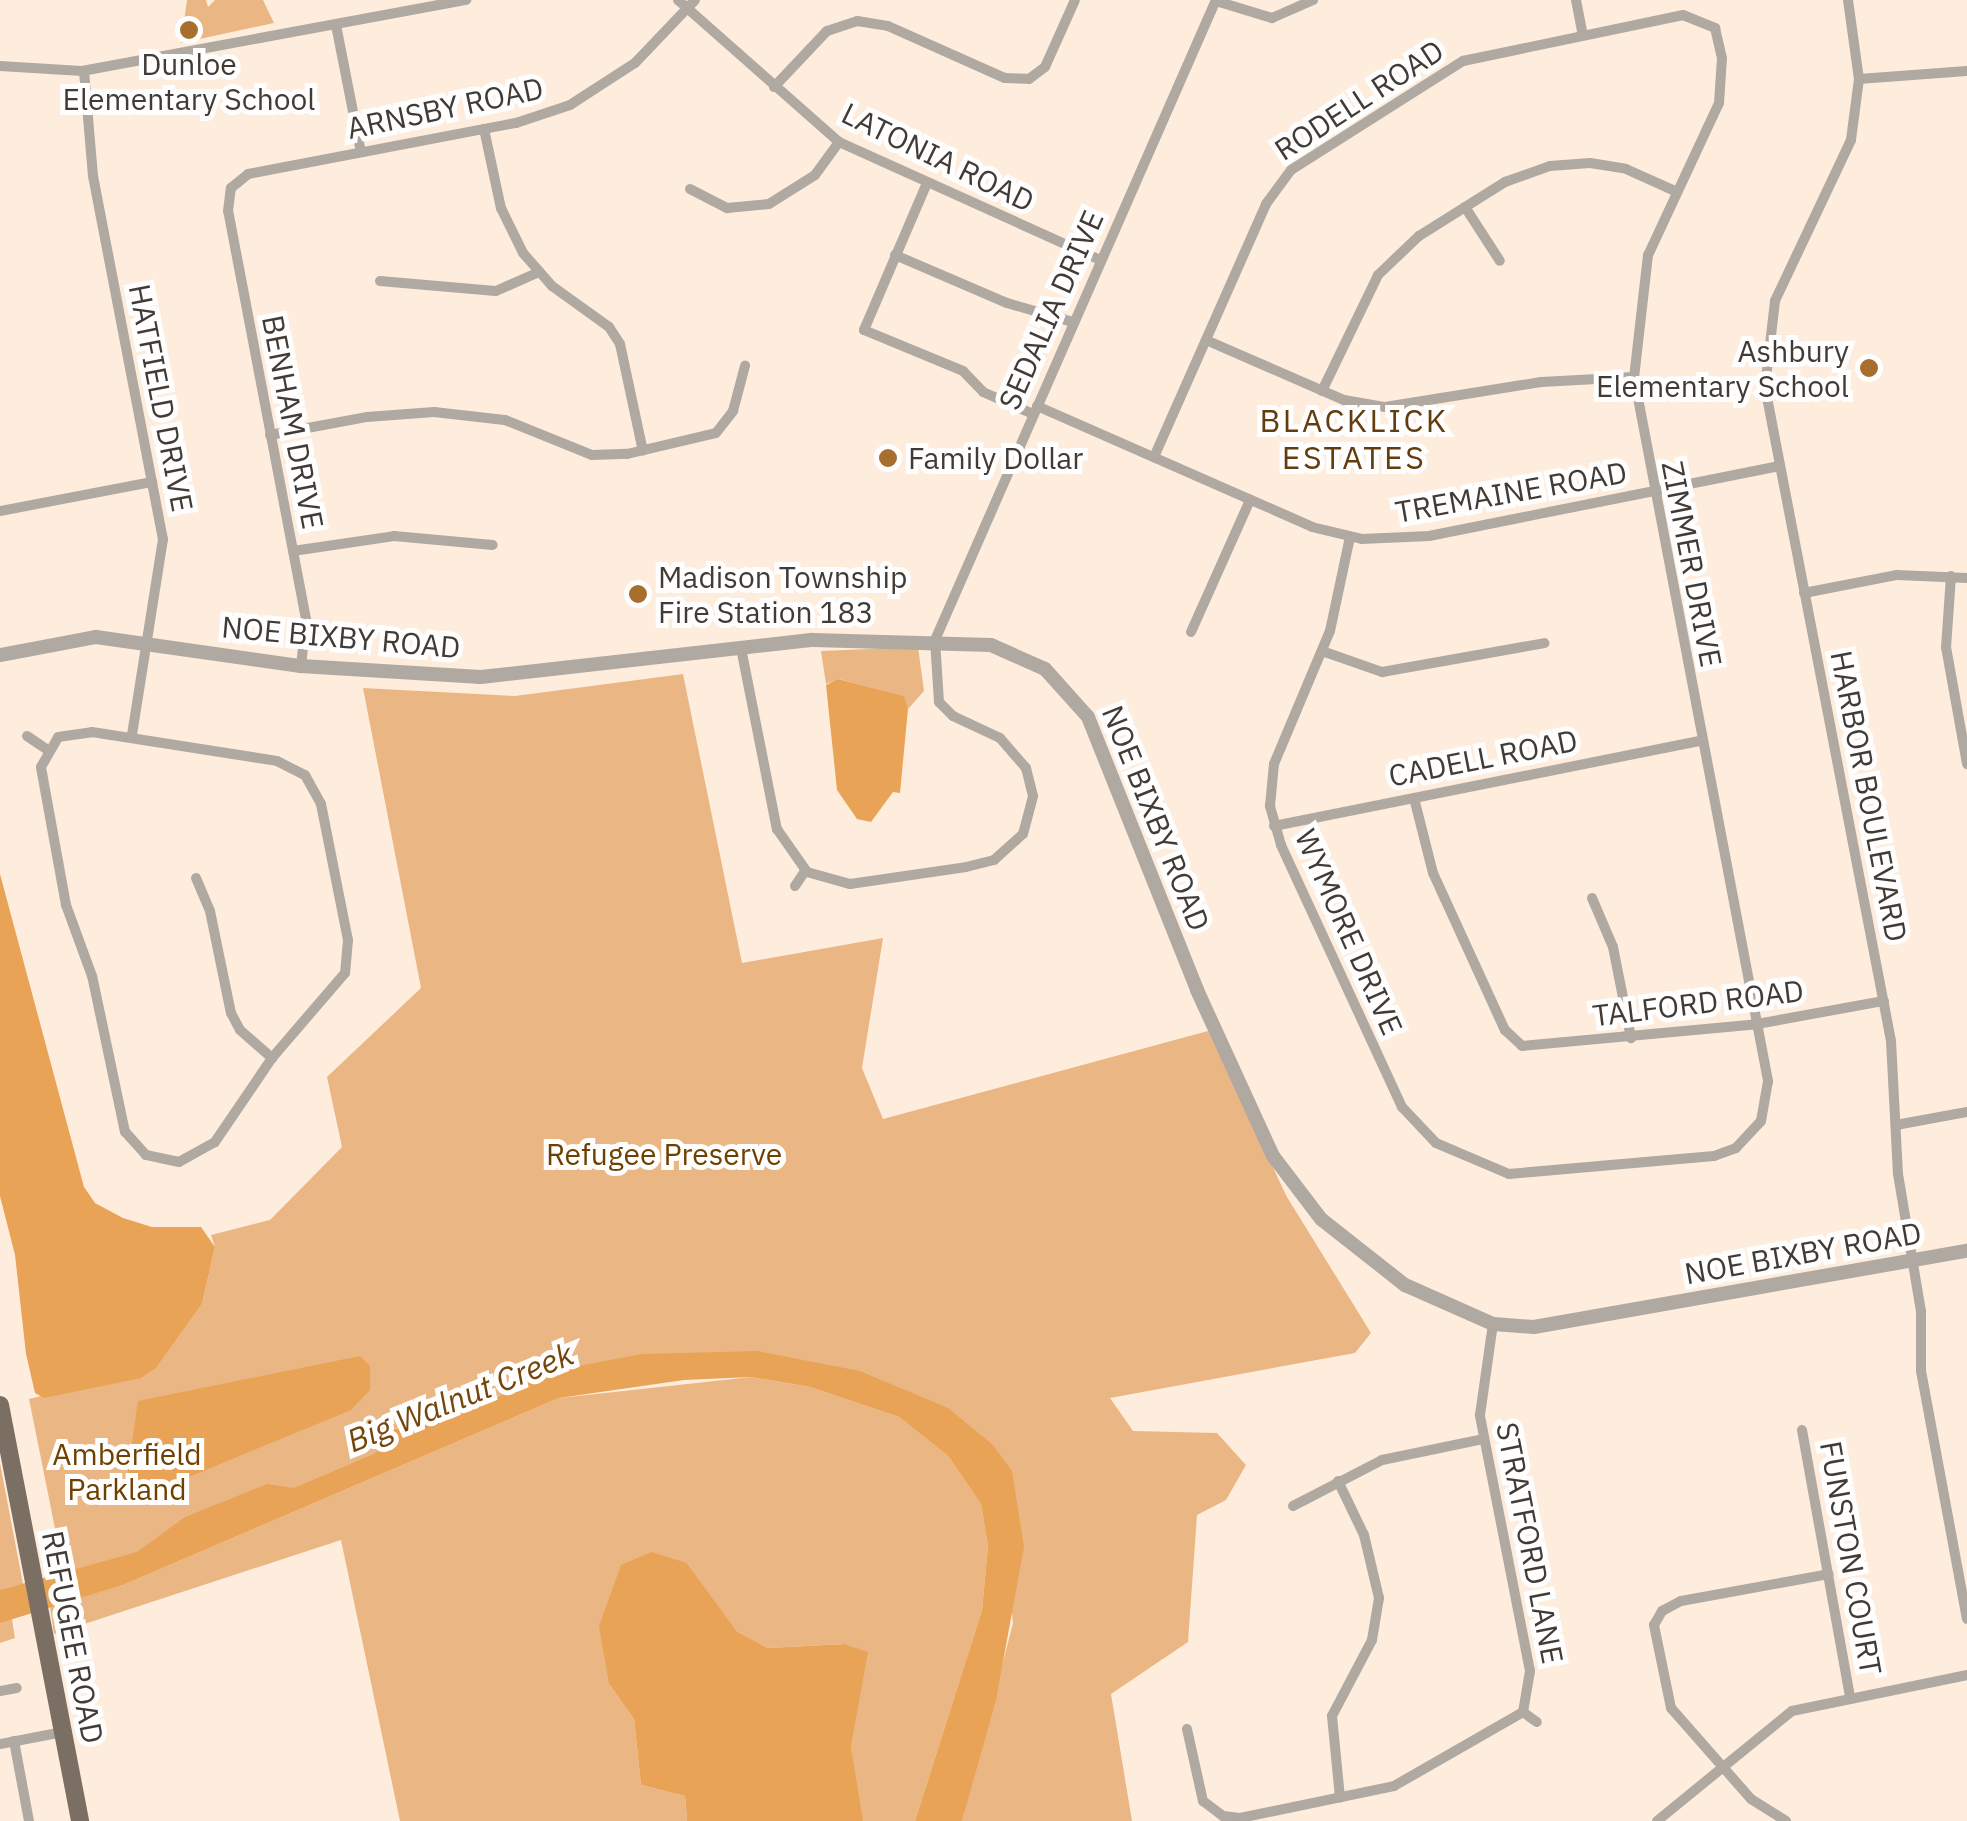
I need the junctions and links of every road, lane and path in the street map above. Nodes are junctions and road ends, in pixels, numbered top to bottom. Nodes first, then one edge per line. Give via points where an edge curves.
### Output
1 (466, 0) edge
2 (1075, 0) edge
3 (1216, 0) edge
4 (1313, 0) edge
5 (1576, 0) edge
6 (1848, 0) edge
7 (686, 3) edge
8 (1710, 7) dead end
9 (1704, 18) junction
10 (336, 25) junction
11 (1582, 35) junction
12 (0, 66) edge
13 (84, 71) junction
14 (1967, 72) edge
15 (1028, 78) junction
16 (1858, 79) junction
17 (774, 87) junction
18 (1033, 90) dead end
19 (484, 129) junction
20 (839, 142) junction
21 (361, 152) junction
22 (220, 181) dead end
23 (927, 184) junction
24 (232, 188) junction
25 (690, 189) dead end
26 (1675, 191) junction
27 (1465, 207) junction
28 (895, 255) junction
29 (1100, 260) junction
30 (1500, 261) dead end
31 (539, 272) junction
32 (380, 281) dead end
33 (1073, 322) junction
34 (1206, 340) junction
35 (745, 366) dead end
36 (1634, 377) junction
37 (1322, 390) junction
38 (1035, 410) junction
39 (270, 435) junction
40 (643, 452) junction
41 (1154, 457) junction
42 (1778, 466) junction
43 (152, 482) junction
44 (1652, 492) junction
45 (1250, 500) junction
46 (0, 511) edge
47 (1350, 537) junction
48 (493, 545) dead end
49 (292, 551) junction
50 (1951, 576) junction
51 (1967, 578) edge
52 (1804, 593) junction
53 (1191, 632) dead end
54 (935, 640) junction
55 (150, 642) junction
56 (1544, 643) dead end
57 (740, 648) junction
58 (1322, 651) junction
59 (0, 655) edge
60 (301, 666) junction
61 (132, 735) junction
62 (27, 736) dead end
63 (1702, 741) junction
64 (46, 749) junction
65 (1967, 764) edge
66 (1414, 798) junction
67 (1274, 826) junction
68 (805, 871) junction
69 (196, 878) dead end
70 (795, 886) dead end
71 (1592, 898) dead end
72 (1884, 1001) junction
73 (1757, 1024) junction
74 (1631, 1038) junction
75 (272, 1058) junction
76 (1967, 1112) edge
77 (1896, 1126) junction
78 (1754, 1133) joint
79 (1967, 1250) edge
80 (1913, 1261) junction
81 (1493, 1324) junction
82 (0, 1405) edge
83 (1802, 1430) dead end
84 (1483, 1439) junction
85 (1338, 1481) junction
86 (1293, 1506) dead end
87 (1829, 1574) junction
88 (1967, 1619) edge
89 (1967, 1675) edge
90 (16, 1688) dead end
91 (0, 1691) edge
92 (1850, 1696) junction
93 (1523, 1712) junction
94 (1537, 1722) dead end
95 (1187, 1729) dead end
96 (63, 1732) junction
97 (14, 1741) junction
98 (0, 1744) edge
99 (1723, 1767) junction
100 (1340, 1798) junction
101 (1212, 1817) edge
102 (30, 1821) edge
103 (80, 1821) edge
104 (1657, 1821) edge
105 (1786, 1821) edge

1 - 10 street
2 - 15 street via 1045,66
3 - 4 street via 1272,18
3 - 29 street, SEDALIA DRIVE
5 - 11 street
6 - 16 street, HARBOR BOULEVARD
7 - 17 street, LATONIA ROAD
7 - 19 street, ARNSBY ROAD via 635,63 584,98
8 - 9 street
9 - 11 street, RODELL ROAD via 1683,15
9 - 26 street, ZIMMER DRIVE via 1720,42 1719,103
10 - 13 street
10 - 21 street
11 - 34 street, RODELL ROAD via 1463,60 1290,170 1266,204
12 - 13 street
13 - 43 street, HATFIELD DRIVE via 93,176
14 - 16 street
15 - 17 street via 1005,78 888,26 857,21 827,32
15 - 18 street
16 - 42 street, HARBOR BOULEVARD via 1844,163 1791,263 1772,315 1764,387
17 - 20 street, LATONIA ROAD
19 - 21 street, ARNSBY ROAD
19 - 31 street via 505,219
20 - 23 street, LATONIA ROAD
20 - 25 street via 815,175 769,204 728,208
21 - 24 street, ARNSBY ROAD via 248,174
22 - 24 street
23 - 28 street
23 - 29 street, LATONIA ROAD
24 - 39 street, BENHAM DRIVE via 228,212
26 - 27 street via 1626,169 1574,163 1505,182
26 - 36 street, ZIMMER DRIVE via 1640,288
27 - 30 street
27 - 37 street via 1404,248 1378,275
28 - 33 street via 1008,303
28 - 38 street, TREMAINE ROAD via 864,330 963,371 984,392
29 - 33 street, SEDALIA DRIVE
31 - 32 street via 496,292
31 - 40 street via 609,327 620,344
33 - 38 street, SEDALIA DRIVE
34 - 37 street
34 - 41 street, RODELL ROAD
35 - 40 street via 733,410 716,433
36 - 37 street via 1541,382 1402,407 1358,404
36 - 44 street, ZIMMER DRIVE
38 - 41 street, TREMAINE ROAD
38 - 54 street, SEDALIA DRIVE
39 - 40 street via 434,412 505,420 592,455
39 - 49 street, BENHAM DRIVE
41 - 45 street, TREMAINE ROAD
42 - 44 street, TREMAINE ROAD
42 - 52 street, HARBOR BOULEVARD
43 - 46 street
43 - 55 street, HATFIELD DRIVE via 163,562
44 - 47 street, TREMAINE ROAD via 1429,536
44 - 63 street, ZIMMER DRIVE
45 - 47 street, TREMAINE ROAD
45 - 53 street
47 - 58 street, WYMORE DRIVE
48 - 49 street via 382,536
49 - 60 street, BENHAM DRIVE via 306,620
50 - 51 street
50 - 52 street via 1897,575
50 - 65 street via 1946,647
52 - 72 street, HARBOR BOULEVARD
54 - 57 street, NOE BIXBY ROAD via 813,640
54 - 68 street via 940,702 953,716 1000,738 1028,772 1032,808 1023,834 994,860 966,867 850,884
54 - 81 street, NOE BIXBY ROAD via 980,642 1022,656 1079,703 1197,990 1288,1181 1340,1237 1386,1273
55 - 59 street, NOE BIXBY ROAD via 87,637
55 - 60 street, NOE BIXBY ROAD
55 - 61 street, HATFIELD DRIVE
56 - 58 street via 1382,672
57 - 60 street, NOE BIXBY ROAD via 508,677
57 - 68 street via 777,829
58 - 67 street, WYMORE DRIVE via 1274,764
61 - 64 street via 64,734
61 - 75 street via 278,761 312,784 348,940 347,965 339,986
62 - 64 street
63 - 66 street, CADELL ROAD
63 - 73 street, ZIMMER DRIVE
64 - 75 street via 40,767 66,904 92,976 122,1126 135,1146 161,1161 184,1161 208,1150
66 - 67 street, CADELL ROAD
66 - 74 street, TALFORD ROAD via 1432,873 1515,1047
67 - 78 street, WYMORE DRIVE via 1393,1091 1419,1130 1452,1152 1495,1171 1542,1174 1714,1156
68 - 70 street
69 - 75 street via 210,911 231,1013
71 - 74 street via 1613,946
72 - 73 street, TALFORD ROAD
72 - 77 street, HARBOR BOULEVARD
73 - 74 street, TALFORD ROAD
73 - 78 street, ZIMMER DRIVE via 1768,1094
76 - 77 street
77 - 80 street, HARBOR BOULEVARD
79 - 80 street, NOE BIXBY ROAD
80 - 81 street, NOE BIXBY ROAD via 1548,1326
80 - 88 street, HARBOR BOULEVARD via 1924,1388
81 - 84 street, STRATFORD LANE via 1481,1382
82 - 96 main road, REFUGEE ROAD
83 - 87 street, FUNSTON COURT
84 - 85 street via 1382,1460
84 - 93 street, STRATFORD LANE via 1530,1671
85 - 86 street
85 - 100 street via 1368,1546 1379,1598 1372,1640 1332,1716
87 - 92 street, FUNSTON COURT
87 - 99 street via 1681,1601 1654,1615 1666,1698
89 - 92 street
90 - 91 street
92 - 99 street via 1792,1712
93 - 94 street
93 - 100 street via 1408,1780
95 - 101 street via 1199,1794
96 - 97 street
96 - 103 main road, REFUGEE ROAD
97 - 98 street
97 - 102 street
99 - 104 street
99 - 105 street via 1760,1808
100 - 101 street via 1240,1818

